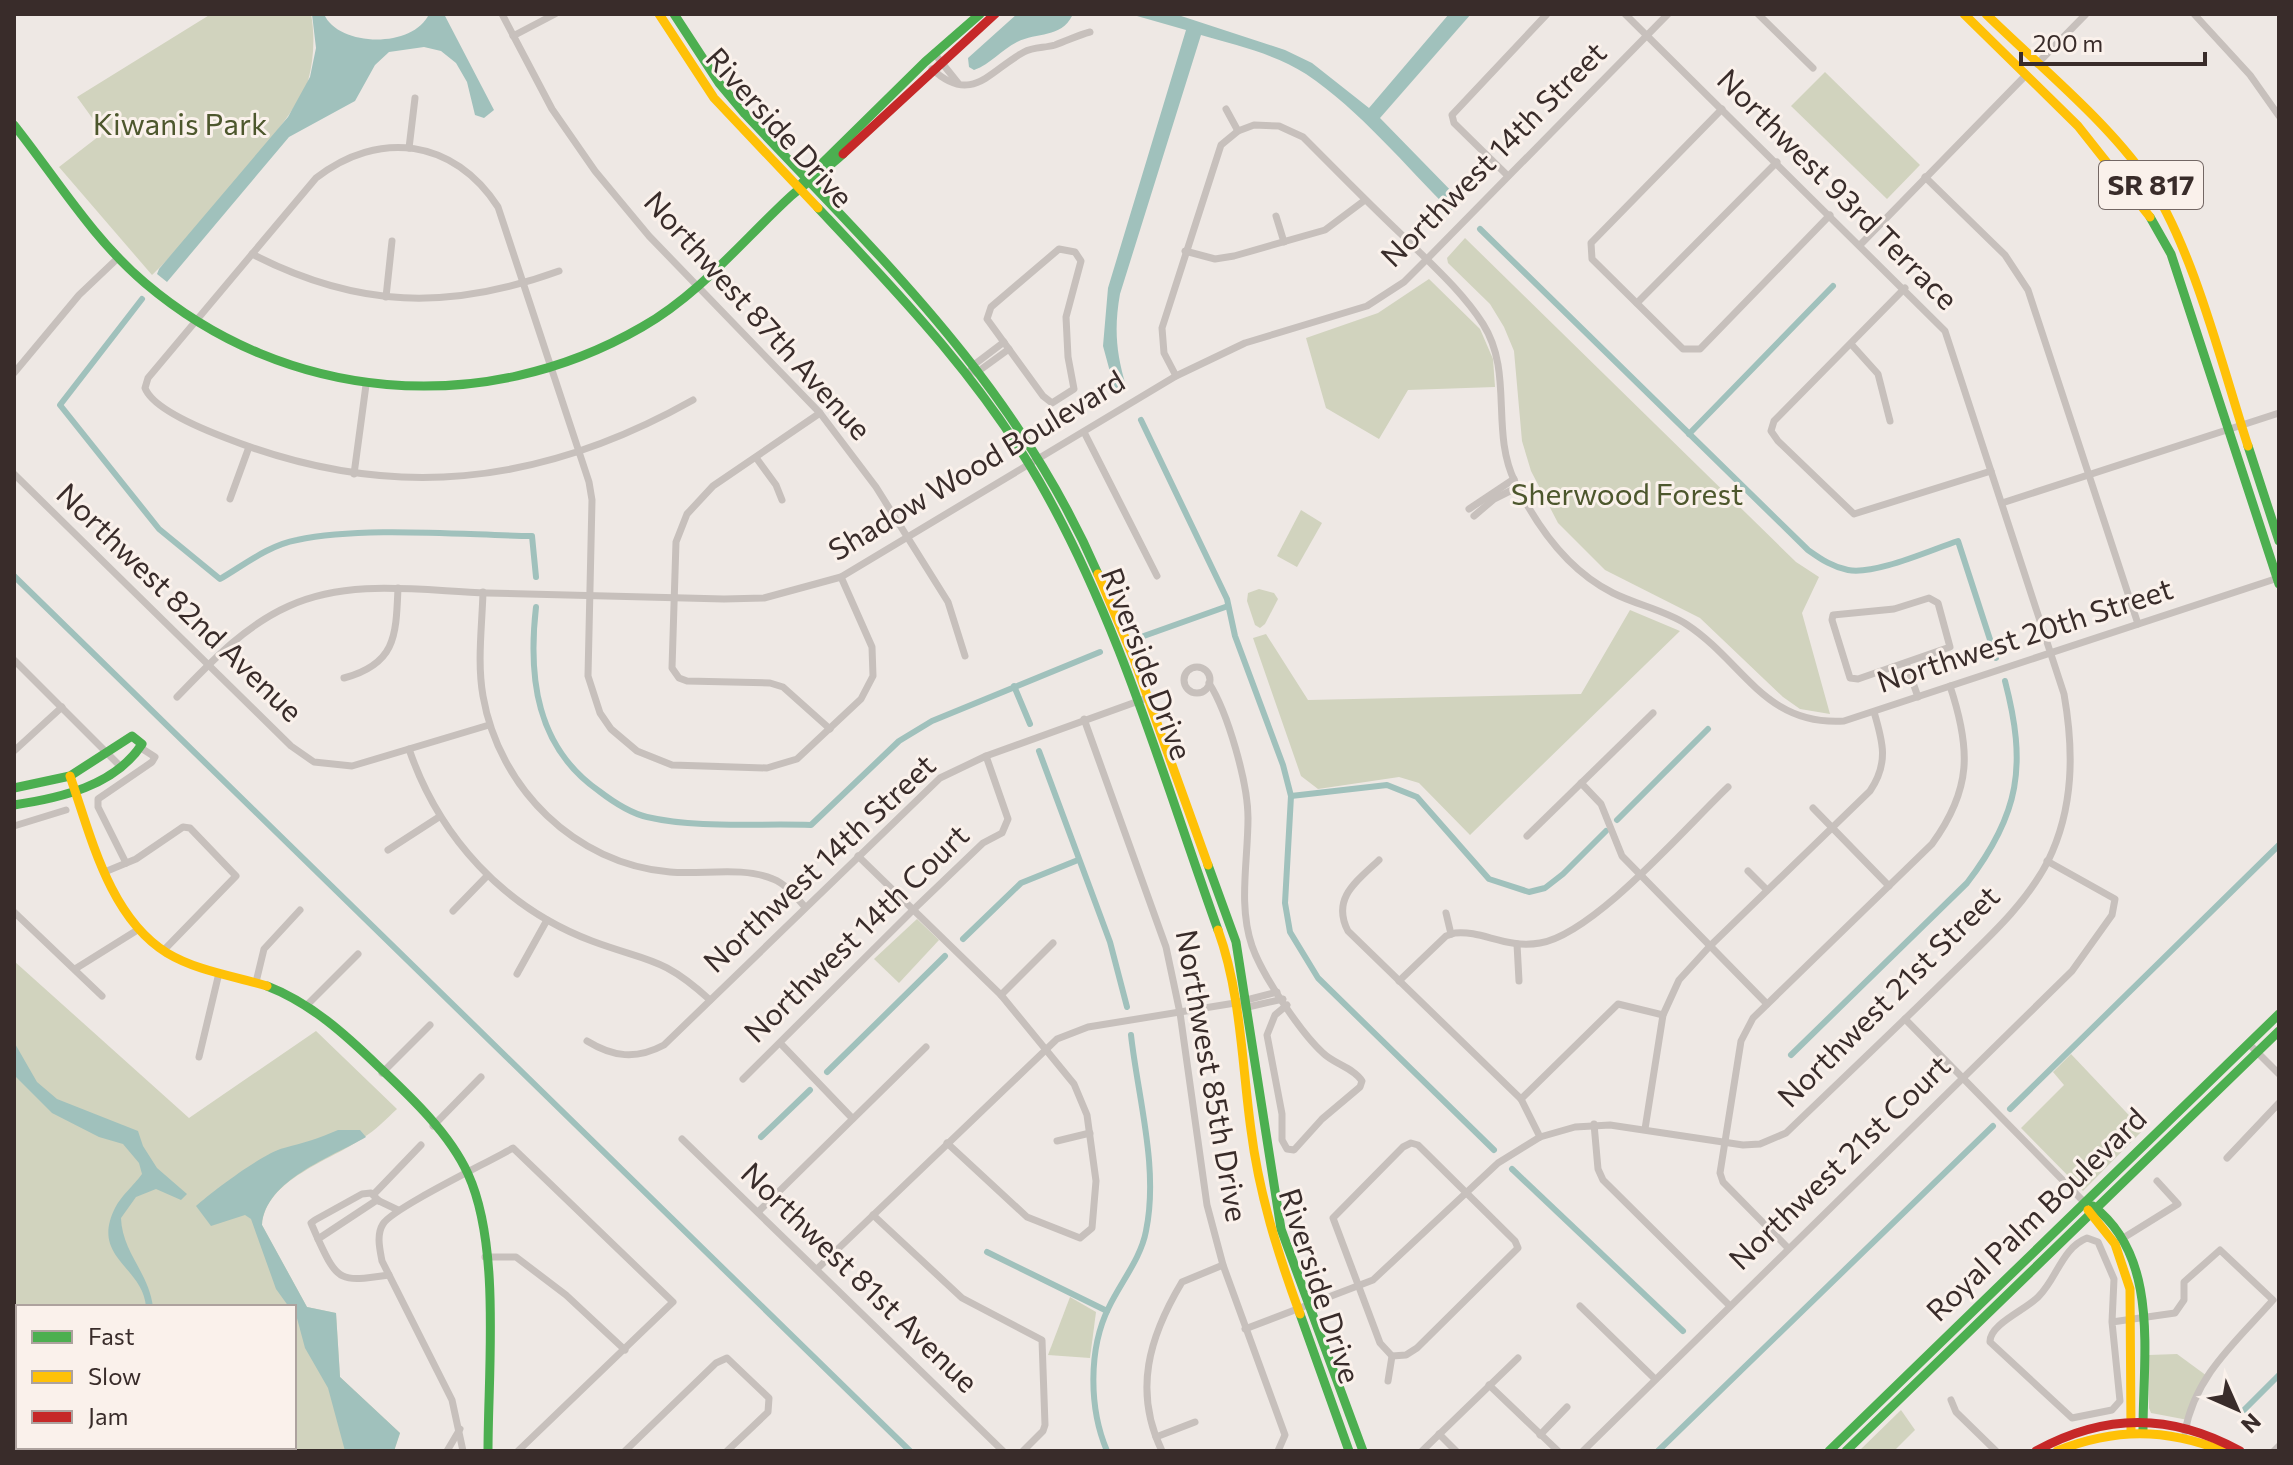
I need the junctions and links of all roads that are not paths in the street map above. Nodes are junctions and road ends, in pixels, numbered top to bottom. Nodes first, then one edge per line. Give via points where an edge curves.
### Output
1 (502, 14) edge
2 (555, 14) edge
3 (659, 14) edge
4 (674, 14) edge
5 (980, 14) edge
6 (995, 14) edge
7 (1547, 14) edge
8 (1625, 14) edge
9 (1668, 14) edge
10 (1758, 14) edge
11 (1964, 14) edge
12 (1986, 14) edge
13 (2086, 14) edge
14 (2194, 14) edge
15 (1090, 32) dead end
16 (1647, 35) junction
17 (513, 36) junction
18 (2001, 50) junction
19 (937, 57) junction
20 (2037, 64) junction
21 (928, 66) junction
22 (1813, 68) dead end
23 (2026, 75) junction
24 (958, 83) junction
25 (2068, 94) junction
26 (415, 98) dead end
27 (1226, 109) dead end
28 (1722, 109) junction
29 (2279, 116) edge
30 (14, 125) edge
31 (1238, 131) junction
32 (409, 148) junction
33 (1777, 162) junction
34 (1508, 176) junction
35 (1925, 177) junction
36 (807, 181) junction
37 (799, 190) junction
38 (1365, 200) junction
39 (2152, 214) junction
40 (1830, 215) junction
41 (1276, 216) dead end
42 (2178, 235) junction
43 (2164, 240) junction
44 (392, 241) dead end
45 (1284, 242) junction
46 (1861, 244) junction
47 (1185, 251) junction
48 (252, 254) junction
49 (119, 257) junction
50 (1427, 259) junction
51 (559, 271) dead end
52 (2190, 271) junction
53 (525, 284) junction
54 (699, 286) junction
55 (1905, 288) junction
56 (1387, 294) joint
57 (386, 297) junction
58 (1637, 303) junction
59 (196, 322) junction
60 (1851, 344) junction
61 (1007, 345) junction
62 (552, 368) junction
63 (978, 368) junction
64 (15, 370) edge
65 (968, 375) junction
66 (1176, 376) junction
67 (366, 385) junction
68 (693, 400) dead end
69 (820, 413) junction
70 (2279, 413) edge
71 (1890, 421) dead end
72 (2242, 425) junction
73 (2229, 429) junction
74 (1084, 432) junction
75 (249, 447) junction
76 (580, 454) junction
77 (757, 459) junction
78 (1033, 462) junction
79 (1991, 471) junction
80 (2091, 473) junction
81 (14, 474) edge
82 (354, 474) junction
83 (1516, 483) junction
84 (230, 499) dead end
85 (782, 500) dead end
86 (2002, 503) junction
87 (1472, 512) dead end
88 (908, 537) junction
89 (2279, 541) edge
90 (1157, 576) dead end
91 (841, 577) junction
92 (2278, 580) edge
93 (398, 588) junction
94 (483, 592) junction
95 (589, 595) junction
96 (674, 597) junction
97 (2138, 624) junction
98 (2051, 653) junction
99 (965, 656) dead end
100 (14, 660) edge
101 (1906, 663) junction
102 (209, 664) junction
103 (344, 678) dead end
104 (1209, 683) dead end
105 (1950, 686) junction
106 (177, 697) dead end
107 (1918, 697) junction
108 (1147, 698) junction
109 (1135, 701) junction
110 (62, 707) junction
111 (1874, 712) junction
112 (1653, 713) dead end
113 (1084, 719) junction
114 (489, 725) junction
115 (830, 729) junction
116 (141, 748) junction
117 (409, 749) junction
118 (14, 751) edge
119 (110, 753) junction
120 (986, 756) junction
121 (120, 766) junction
122 (70, 776) junction
123 (1581, 783) junction
124 (1728, 787) dead end
125 (14, 788) edge
126 (76, 791) junction
127 (14, 805) edge
128 (1813, 808) dead end
129 (66, 810) dead end
130 (439, 817) junction
131 (14, 826) edge
132 (1832, 827) junction
133 (1527, 836) dead end
134 (388, 850) dead end
135 (858, 856) junction
136 (1379, 860) dead end
137 (2047, 861) junction
138 (126, 863) junction
139 (107, 871) junction
140 (1748, 871) dead end
141 (1639, 873) junction
142 (487, 876) junction
143 (1889, 886) junction
144 (1767, 890) junction
145 (805, 907) junction
146 (300, 910) dead end
147 (913, 910) junction
148 (453, 911) dead end
149 (14, 912) edge
150 (1446, 913) dead end
151 (547, 920) junction
152 (139, 929) junction
153 (1451, 934) junction
154 (1053, 943) dead end
155 (1517, 944) junction
156 (1710, 946) junction
157 (164, 950) junction
158 (358, 954) dead end
159 (75, 969) junction
160 (219, 973) junction
161 (517, 974) dead end
162 (1399, 981) junction
163 (1519, 981) dead end
164 (256, 982) junction
165 (1001, 995) junction
166 (102, 996) dead end
167 (1282, 999) junction
168 (710, 1000) junction
169 (1247, 1002) junction
170 (1235, 1003) junction
171 (308, 1004) junction
172 (1767, 1004) junction
173 (1180, 1013) junction
174 (2279, 1014) edge
175 (1663, 1015) junction
176 (1905, 1019) junction
177 (430, 1025) dead end
178 (2279, 1031) edge
179 (587, 1041) dead end
180 (781, 1044) junction
181 (2249, 1044) junction
182 (926, 1047) dead end
183 (1045, 1047) junction
184 (2257, 1052) junction
185 (199, 1057) dead end
186 (382, 1073) junction
187 (2279, 1074) edge
188 (481, 1077) dead end
189 (1962, 1078) junction
190 (743, 1079) dead end
191 (1521, 1099) junction
192 (2279, 1103) edge
193 (852, 1118) junction
194 (1594, 1124) junction
195 (433, 1126) junction
196 (1645, 1129) junction
197 (1090, 1133) junction
198 (1540, 1137) junction
199 (682, 1139) dead end
200 (1057, 1141) dead end
201 (1727, 1142) junction
202 (947, 1143) junction
203 (421, 1145) dead end
204 (2227, 1158) dead end
205 (469, 1175) junction
206 (2157, 1181) dead end
207 (1467, 1193) junction
208 (377, 1198) junction
209 (2085, 1203) junction
210 (398, 1210) junction
211 (2094, 1211) junction
212 (758, 1212) junction
213 (873, 1215) junction
214 (318, 1239) junction
215 (2119, 1241) junction
216 (1788, 1248) junction
217 (485, 1257) junction
218 (1223, 1265) junction
219 (817, 1269) junction
220 (389, 1275) junction
221 (1358, 1287) junction
222 (1728, 1304) junction
223 (1309, 1305) junction
224 (1580, 1306) dead end
225 (1298, 1309) junction
226 (2137, 1318) junction
227 (2112, 1322) junction
228 (1245, 1329) junction
229 (625, 1350) junction
230 (1392, 1356) junction
231 (1518, 1358) dead end
232 (1654, 1378) junction
233 (1388, 1381) dead end
234 (1489, 1385) junction
235 (1951, 1400) dead end
236 (1874, 1406) junction
237 (1567, 1407) dead end
238 (2131, 1419) junction
239 (1195, 1422) dead end
240 (2142, 1425) junction
241 (460, 1428) junction
242 (2131, 1431) junction
243 (2185, 1431) junction
244 (1864, 1433) junction
245 (1439, 1434) junction
246 (1540, 1435) junction
247 (1156, 1437) junction
248 (2279, 1446) edge
249 (447, 1451) edge
250 (463, 1451) edge
251 (488, 1451) edge
252 (518, 1451) edge
253 (625, 1451) edge
254 (727, 1451) edge
255 (1003, 1451) edge
256 (1023, 1451) edge
257 (1162, 1451) edge
258 (1278, 1451) edge
259 (1349, 1451) edge
260 (1363, 1451) edge
261 (1422, 1451) edge
262 (1456, 1451) edge
263 (1558, 1451) edge
264 (1583, 1451) edge
265 (1829, 1451) edge
266 (1846, 1451) edge
267 (1996, 1451) edge
268 (2036, 1451) edge
269 (2057, 1451) edge
270 (2223, 1451) edge
271 (2240, 1451) edge
272 (2274, 1451) edge

1 - 17 street, Northwest 87th Avenue
2 - 17 street
3 - 37 street, Riverside Drive via 714,98
4 - 36 street, Riverside Drive via 719,83
5 - 19 street
6 - 19 street
7 - 34 street via 1452,115
8 - 16 street, Northwest 93rd Terrace
9 - 16 street, Northwest 14th Street
10 - 22 street
11 - 18 street, SR 817
12 - 20 street, SR 817
13 - 20 street
14 - 29 street
15 - 24 street via 1028,50 980,82
16 - 28 street, Northwest 93rd Terrace
16 - 34 street, Northwest 14th Street
17 - 54 street, Northwest 87th Avenue via 587,161
18 - 20 street
18 - 23 street, SR 817
19 - 21 street
19 - 24 street
20 - 25 street, SR 817
21 - 24 street
21 - 36 street
23 - 25 street via 2039,74
23 - 35 street
23 - 39 street, SR 817 via 2102,151
25 - 42 street, SR 817 via 2146,178
26 - 32 street
27 - 31 street
28 - 33 street, Northwest 93rd Terrace
28 - 58 street via 1591,243 1592,259
30 - 49 street
31 - 38 street via 1266,124 1292,131
31 - 47 street via 1215,155
32 - 48 street via 367,151 331,166
32 - 53 street via 447,158 487,191 506,223
33 - 40 street, Northwest 93rd Terrace
33 - 58 street
34 - 50 street, Northwest 14th Street
35 - 46 street
35 - 80 street via 2005,255 2028,290
36 - 37 street
36 - 63 street, Riverside Drive
37 - 54 street
37 - 65 street, Riverside Drive via 930,327
38 - 45 street via 1337,224
38 - 50 street
39 - 42 street
39 - 43 street, SR 817
40 - 46 street, Northwest 93rd Terrace
40 - 58 street via 1700,349 1683,349
41 - 45 street
42 - 52 street, SR 817
43 - 52 street via 2176,247
43 - 73 street, SR 817
44 - 57 street
45 - 47 street via 1215,259
46 - 55 street, Northwest 93rd Terrace
47 - 66 street via 1162,328 1164,353
48 - 57 street via 323,285
48 - 59 street
49 - 59 street
49 - 64 street
50 - 56 street, Northwest 14th Street
50 - 83 street via 1493,342 1501,366 1501,436
51 - 53 street
52 - 72 street, SR 817
53 - 57 street via 469,297
53 - 62 street
54 - 62 street via 643,327
54 - 69 street, Northwest 87th Avenue
55 - 60 street
55 - 79 street, Northwest 93rd Terrace via 1945,331
56 - 66 street, Shadow Wood Boulevard via 1348,313 1245,343
59 - 67 street via 282,364
59 - 75 street via 148,378 149,398
60 - 71 street via 1878,374
60 - 79 street via 1774,421 1771,431 1854,514
61 - 61 street via 987,319 991,307 1059,249 1075,252 1081,261 1066,338 1074,389 1048,402
61 - 63 street
62 - 67 street via 457,387
62 - 76 street
63 - 65 street
63 - 78 street, Riverside Drive
65 - 78 street, Riverside Drive
66 - 74 street, Shadow Wood Boulevard
67 - 82 street
68 - 76 street
69 - 77 street
69 - 88 street, Northwest 87th Avenue
70 - 72 street
72 - 73 street
72 - 89 street, SR 817
73 - 80 street
73 - 92 street, SR 817
74 - 78 street, Shadow Wood Boulevard
74 - 90 street
75 - 82 street
75 - 84 street
76 - 82 street via 467,477
76 - 95 street via 592,500
77 - 85 street
77 - 96 street via 713,486 687,514 676,542
78 - 88 street, Shadow Wood Boulevard
78 - 108 street, Riverside Drive via 1092,561
78 - 109 street, Riverside Drive via 1084,567
79 - 86 street, Northwest 93rd Terrace
80 - 86 street
80 - 97 street
81 - 102 street, Northwest 82nd Avenue
83 - 87 street
83 - 111 street, Northwest 20th Street via 1553,544 1579,570 1612,593 1684,623 1784,712 1824,722
86 - 98 street, Northwest 93rd Terrace
88 - 91 street, Shadow Wood Boulevard
88 - 99 street, Northwest 87th Avenue via 952,610
91 - 96 street, Shadow Wood Boulevard via 764,598
91 - 115 street via 875,663 869,688
92 - 97 street, Northwest 20th Street
93 - 94 street, Shadow Wood Boulevard
93 - 102 street, Shadow Wood Boulevard via 339,591 292,604 246,631
93 - 103 street via 390,648 375,667
94 - 95 street, Shadow Wood Boulevard
94 - 114 street via 480,660
95 - 96 street, Shadow Wood Boulevard
95 - 115 street via 588,676 593,695 611,729 637,751 672,765 767,768 797,759
96 - 115 street via 672,668 679,678 783,687
97 - 98 street, Northwest 20th Street
98 - 105 street, Northwest 20th Street
98 - 137 street, Northwest 21st Street via 2072,749 2067,802
100 - 110 street
101 - 101 street via 1950,647 1934,599 1833,615 1850,678
101 - 107 street
102 - 106 street, Shadow Wood Boulevard
102 - 117 street, Northwest 82nd Avenue via 314,762 352,766
104 - 167 street via 1245,785 1246,925 1259,965
105 - 107 street, Northwest 20th Street
105 - 143 street via 1966,748 1961,788 1932,844
107 - 111 street, Northwest 20th Street
108 - 109 street, Northwest 14th Street
108 - 169 street, Riverside Drive via 1223,901
109 - 113 street, Northwest 14th Street
109 - 170 street, Riverside Drive via 1221,937
110 - 118 street
110 - 119 street
111 - 132 street via 1884,746 1879,778
112 - 123 street
113 - 120 street, Northwest 14th Street
113 - 173 street, Northwest 85th Drive via 1158,920
114 - 117 street
114 - 145 street via 531,801 591,848 640,868 772,878
116 - 119 street via 132,736
116 - 121 street
116 - 138 street via 155,757 152,762 98,799
117 - 130 street
119 - 121 street
119 - 122 street
120 - 135 street, Northwest 14th Street via 940,778
120 - 147 street, Northwest 14th Court via 1008,819 1006,827
121 - 126 street
122 - 125 street
122 - 126 street
123 - 133 street
123 - 141 street via 1601,804 1622,856
124 - 141 street
126 - 127 street
126 - 139 street
128 - 132 street
129 - 131 street
130 - 134 street
130 - 142 street
132 - 143 street
132 - 144 street
135 - 145 street, Northwest 14th Street
135 - 147 street
136 - 162 street via 1349,889 1341,909 1348,931
137 - 176 street, Northwest 21st Street via 1999,927
137 - 189 street, Northwest 21st Court via 2115,899 2112,915 2072,971
138 - 139 street
138 - 157 street via 183,827 190,828 236,876
139 - 152 street
140 - 144 street
141 - 155 street via 1578,930 1540,943
141 - 156 street
142 - 148 street
142 - 151 street
143 - 172 street
144 - 156 street
145 - 168 street, Northwest 14th Street
146 - 164 street via 264,949
147 - 165 street
147 - 180 street, Northwest 14th Court
149 - 159 street
150 - 153 street
151 - 161 street
151 - 168 street via 593,942 672,967
152 - 157 street
152 - 159 street
153 - 155 street
153 - 162 street
154 - 165 street
155 - 163 street
156 - 172 street
156 - 175 street via 1679,980
157 - 160 street
158 - 171 street
159 - 166 street
160 - 164 street
160 - 185 street
162 - 191 street
164 - 171 street
165 - 183 street
167 - 167 street via 1269,1025 1267,1045 1287,1149 1298,1148 1362,1081 1323,1054
167 - 169 street
168 - 179 street, Northwest 14th Street via 653,1051 615,1055
169 - 170 street
169 - 223 street, Riverside Drive via 1281,1229
170 - 173 street
170 - 225 street, Riverside Drive via 1261,1192
171 - 186 street
172 - 201 street via 1741,1041
173 - 183 street via 1088,1027
173 - 218 street, Northwest 85th Drive via 1207,1205
174 - 181 street, Royal Palm Boulevard
175 - 191 street via 1618,1004
175 - 196 street
176 - 189 street
176 - 201 street, Northwest 21st Street via 1786,1133 1760,1144
177 - 186 street
178 - 184 street, Royal Palm Boulevard
180 - 190 street, Northwest 14th Court
180 - 193 street
181 - 184 street
181 - 209 street, Royal Palm Boulevard
182 - 193 street
183 - 197 street via 1083,1100
183 - 202 street
184 - 187 street
184 - 211 street, Royal Palm Boulevard
186 - 195 street
188 - 195 street
189 - 209 street
189 - 216 street, Northwest 21st Court
191 - 198 street
192 - 204 street
193 - 212 street
194 - 196 street, Northwest 21st Street
194 - 198 street, Northwest 21st Street
194 - 222 street via 1603,1180
195 - 205 street
196 - 201 street, Northwest 21st Street
197 - 200 street
197 - 202 street via 1097,1201 1092,1228 1080,1238 1027,1217
198 - 207 street, Northwest 21st Street via 1498,1163
199 - 212 street, Northwest 81st Avenue
201 - 216 street via 1723,1182
202 - 213 street
203 - 208 street
205 - 210 street
205 - 217 street
205 - 229 street via 513,1148 673,1302
206 - 215 street via 2178,1204
207 - 221 street, Northwest 21st Street via 1383,1273
207 - 221 street via 1418,1145 1403,1147 1333,1218
207 - 230 street via 1518,1248 1417,1348
208 - 210 street
208 - 214 street
208 - 214 street via 362,1194 311,1223
209 - 211 street
209 - 236 street, Royal Palm Boulevard
210 - 220 street via 381,1225 379,1242
211 - 215 street
211 - 244 street, Royal Palm Boulevard
212 - 219 street, Northwest 81st Avenue
213 - 219 street
213 - 256 street via 962,1298 1042,1340 1045,1425
214 - 220 street via 333,1272 348,1280
215 - 226 street via 2140,1284
216 - 222 street, Northwest 21st Court
217 - 229 street via 516,1257
217 - 251 street
218 - 228 street, Northwest 85th Drive
218 - 247 street via 1182,1282 1151,1345 1146,1403
219 - 255 street, Northwest 81st Avenue
220 - 241 street via 452,1400
221 - 223 street, Northwest 21st Street
221 - 230 street via 1380,1343
222 - 232 street, Northwest 21st Court
223 - 225 street, Northwest 21st Street
223 - 260 street, Riverside Drive
224 - 232 street
225 - 228 street, Northwest 21st Street
225 - 259 street, Riverside Drive
226 - 227 street
226 - 238 street
226 - 240 street
226 - 243 street via 2175,1313 2184,1300 2184,1282 2220,1250 2273,1300 2227,1346 2194,1398
227 - 227 street via 2111,1267 2098,1242 2087,1238 2062,1260 2038,1298 1993,1332 1990,1342 2072,1418 2112,1410 2120,1401
228 - 258 street, Northwest 85th Drive via 1285,1435
229 - 252 street
230 - 233 street
231 - 234 street
232 - 264 street, Northwest 21st Court
234 - 245 street
234 - 246 street
235 - 267 street via 1956,1412
236 - 244 street
236 - 265 street, Royal Palm Boulevard
237 - 246 street
238 - 240 street
238 - 242 street
238 - 268 street via 2077,1430
239 - 247 street
240 - 242 street
240 - 243 street
241 - 249 street
241 - 250 street
242 - 269 street
243 - 270 street
243 - 271 street via 2213,1435
244 - 266 street, Royal Palm Boulevard
245 - 261 street
245 - 262 street
246 - 263 street
247 - 257 street
248 - 272 street
253 - 254 street via 727,1358 769,1398 768,1412

